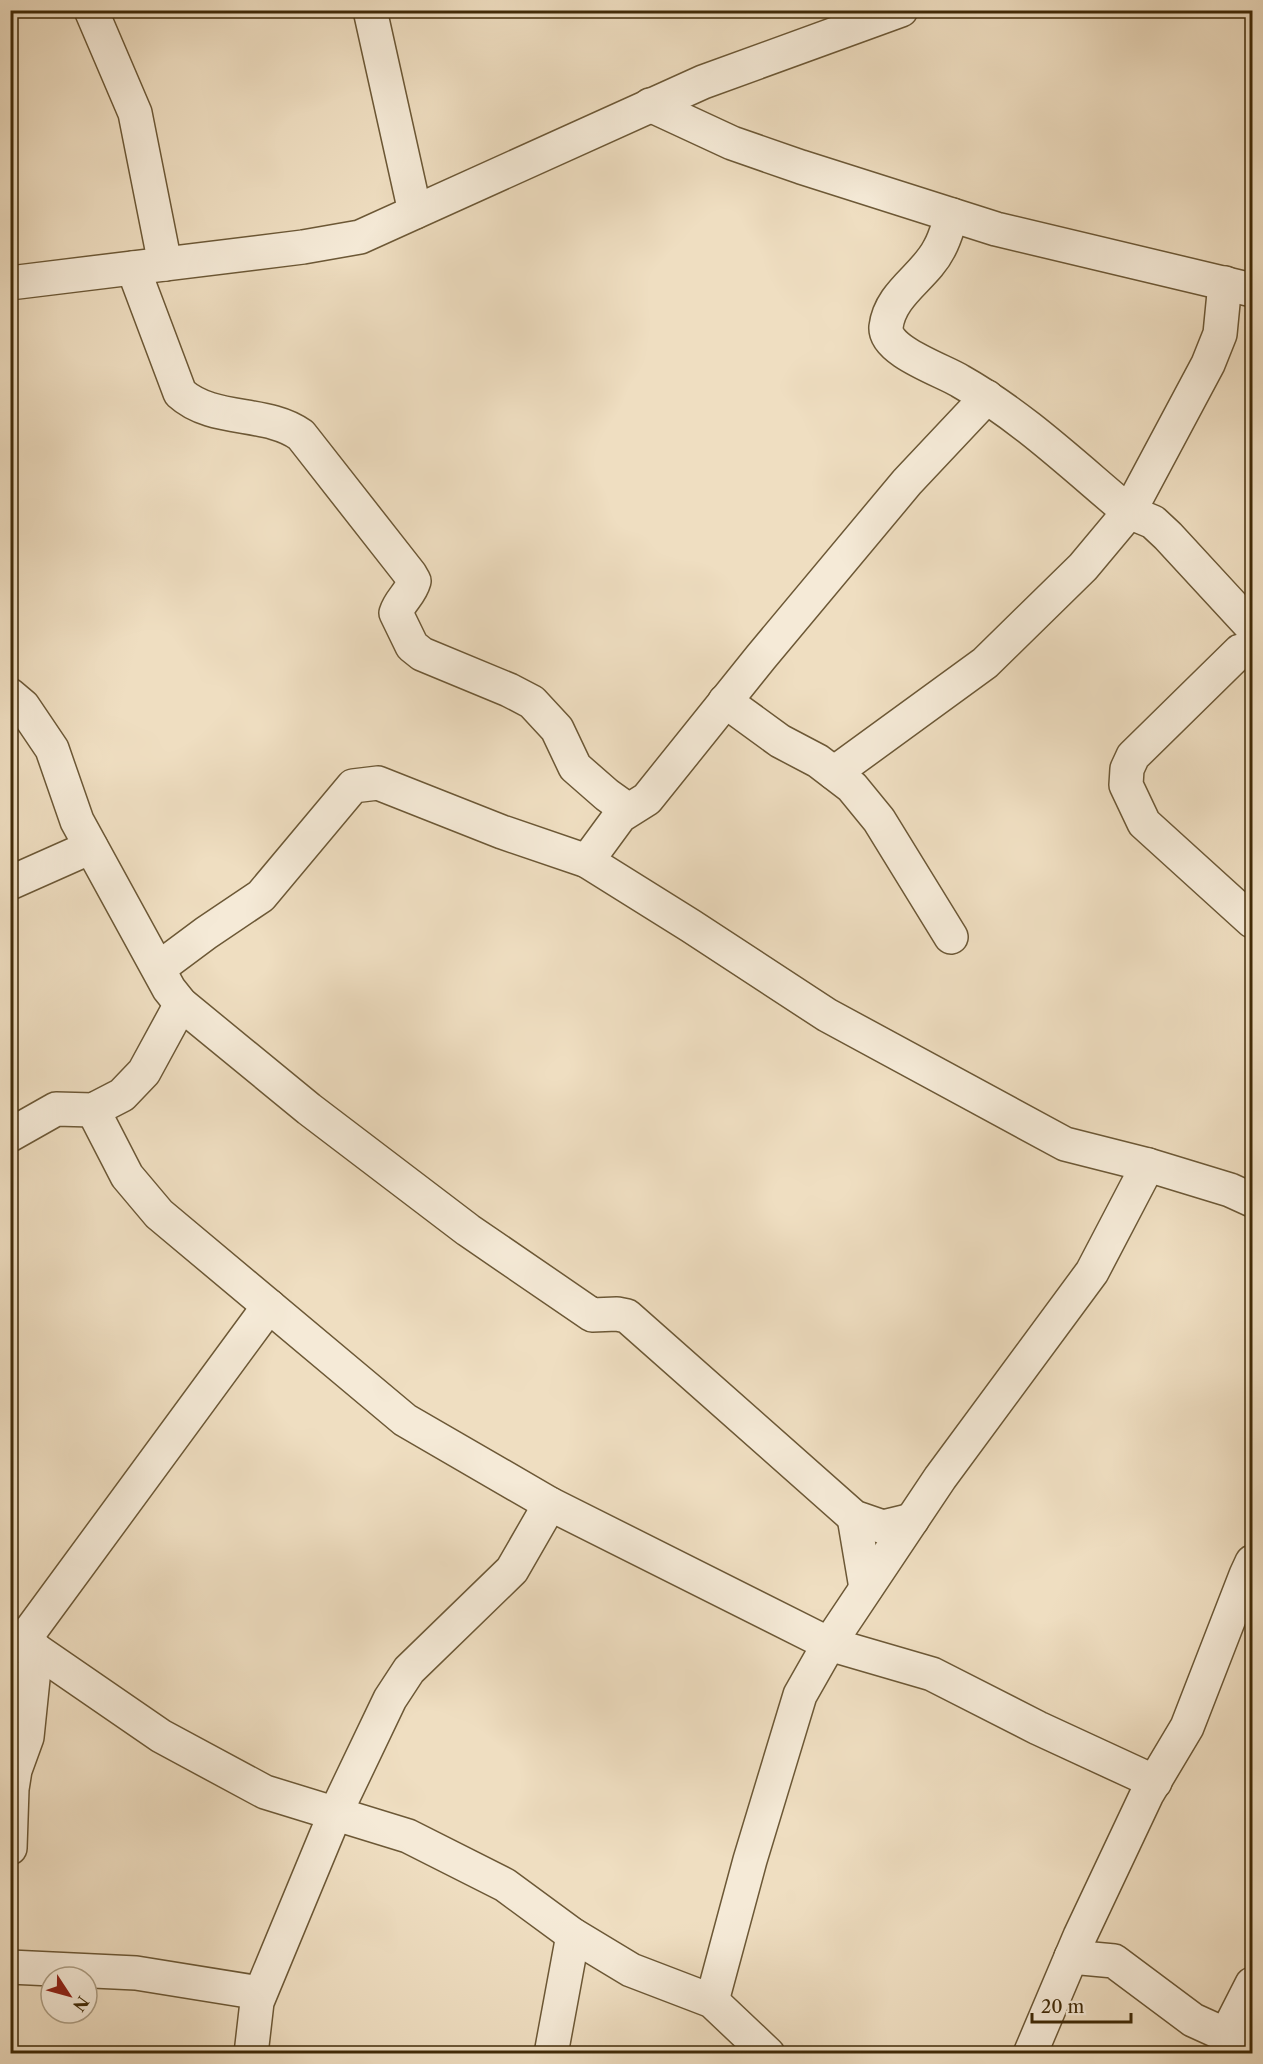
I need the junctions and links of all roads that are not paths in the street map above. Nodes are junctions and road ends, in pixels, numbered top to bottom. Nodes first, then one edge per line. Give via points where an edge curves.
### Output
1 (91, 10) edge
2 (370, 10) edge
3 (901, 10) edge
4 (837, 21) edge
5 (650, 105) junction
6 (415, 212) junction
7 (952, 215) junction
8 (149, 266) junction
9 (10, 283) edge
10 (1239, 286) edge
11 (987, 397) junction
12 (1129, 512) junction
13 (1252, 627) edge
14 (1252, 649) edge
15 (10, 695) edge
16 (725, 701) junction
17 (834, 773) junction
18 (628, 810) junction
19 (91, 847) junction
20 (587, 861) junction
21 (10, 882) edge
22 (1252, 921) edge
23 (951, 937) dead end
24 (159, 968) junction
25 (181, 1004) junction
26 (93, 1110) junction
27 (10, 1135) edge
28 (1148, 1165) junction
29 (1252, 1200) edge
30 (269, 1306) junction
31 (550, 1504) junction
32 (854, 1517) junction
33 (912, 1520) junction
34 (1252, 1562) edge
35 (866, 1588) junction
36 (829, 1644) junction
37 (22, 1647) edge
38 (1155, 1782) junction
39 (335, 1814) junction
40 (10, 1848) edge
41 (1090, 1914) junction
42 (573, 1935) junction
43 (1071, 1957) junction
44 (1114, 1961) junction
45 (10, 1967) edge
46 (1252, 1984) edge
47 (261, 1993) junction
48 (712, 2001) junction
49 (1226, 2035) junction
50 (251, 2054) edge
51 (551, 2054) edge
52 (768, 2054) edge
53 (1030, 2054) edge
54 (1252, 2054) edge

1 - 8 street via 135,113
2 - 6 street
3 - 4 street
4 - 5 street
5 - 6 street
5 - 7 street via 732,143
6 - 8 street via 360,237
7 - 10 street via 996,229
7 - 11 street via 940,249 900,294 886,329 888,338 906,353
8 - 9 street
8 - 18 street via 180,393 202,407 282,424 301,435 414,581 396,613 412,646 422,654 532,702 557,729 575,767
10 - 12 street via 1208,364
11 - 12 street
11 - 16 street via 907,482
12 - 13 street via 1152,522 1168,536
12 - 17 street via 1083,567 985,663
14 - 22 street via 1240,651 1133,756 1126,785 1144,823
15 - 19 street via 23,706 52,749 77,821
16 - 17 street via 780,741
16 - 18 street via 647,800
17 - 23 street via 852,787 879,820
18 - 20 street
19 - 21 street
19 - 24 street
20 - 24 street via 378,783 353,786 261,896
20 - 28 street via 827,1016 1065,1144
24 - 25 street
25 - 26 street via 144,1072 123,1095
25 - 32 street via 309,1109 468,1230 592,1315 627,1316
26 - 27 street via 56,1109
26 - 30 street via 127,1176 159,1214
28 - 29 street
28 - 33 street via 1092,1272
30 - 31 street via 405,1420
30 - 37 street
31 - 36 street
31 - 39 street via 512,1570 409,1670 390,1699
32 - 33 street via 883,1527
32 - 35 street
33 - 35 street
34 - 38 street via 1187,1727
35 - 36 street
36 - 38 street via 932,1674
36 - 48 street via 800,1695
37 - 39 street via 161,1736 266,1792
37 - 40 street via 27,1737 12,1789
38 - 41 street
39 - 42 street via 408,1836 505,1885
39 - 47 street
41 - 43 street
41 - 44 street
42 - 48 street via 631,1970
42 - 51 street
43 - 44 street
43 - 53 street
44 - 49 street via 1193,2020
45 - 47 street via 136,1973
46 - 49 street
47 - 50 street via 256,2002
48 - 52 street
49 - 54 street

